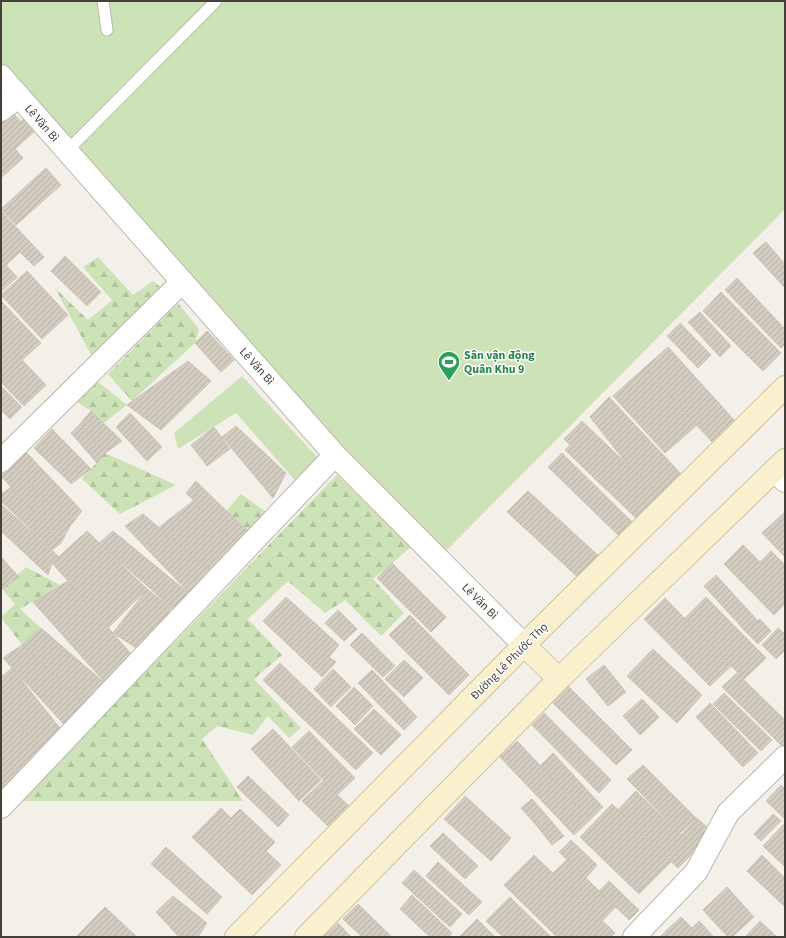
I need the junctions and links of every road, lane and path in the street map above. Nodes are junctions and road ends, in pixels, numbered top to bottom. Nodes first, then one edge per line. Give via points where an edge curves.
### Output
1 (103, 1) edge
2 (216, 1) edge
3 (107, 30) dead end
4 (1, 76) edge
5 (19, 96) junction
6 (1, 110) edge
7 (67, 151) junction
8 (182, 282) junction
9 (785, 387) edge
10 (335, 454) junction
11 (1, 461) edge
12 (782, 470) edge
13 (524, 645) junction
14 (559, 679) junction
15 (785, 757) edge
16 (1, 806) edge
17 (236, 937) edge
18 (306, 937) edge
19 (634, 937) edge

1 - 3 lane
2 - 7 lane
4 - 5 street, Lê Văn Bì
5 - 6 street
5 - 7 street, Lê Văn Bì
7 - 8 street, Lê Văn Bì
8 - 10 street, Lê Văn Bì
8 - 11 street
9 - 13 street, Đường Lê Phước Thọ
10 - 13 street, Lê Văn Bì
10 - 16 street
12 - 14 street
13 - 14 street
13 - 17 street, Đường Lê Phước Thọ
14 - 18 street
15 - 19 street via 728,813 696,872

